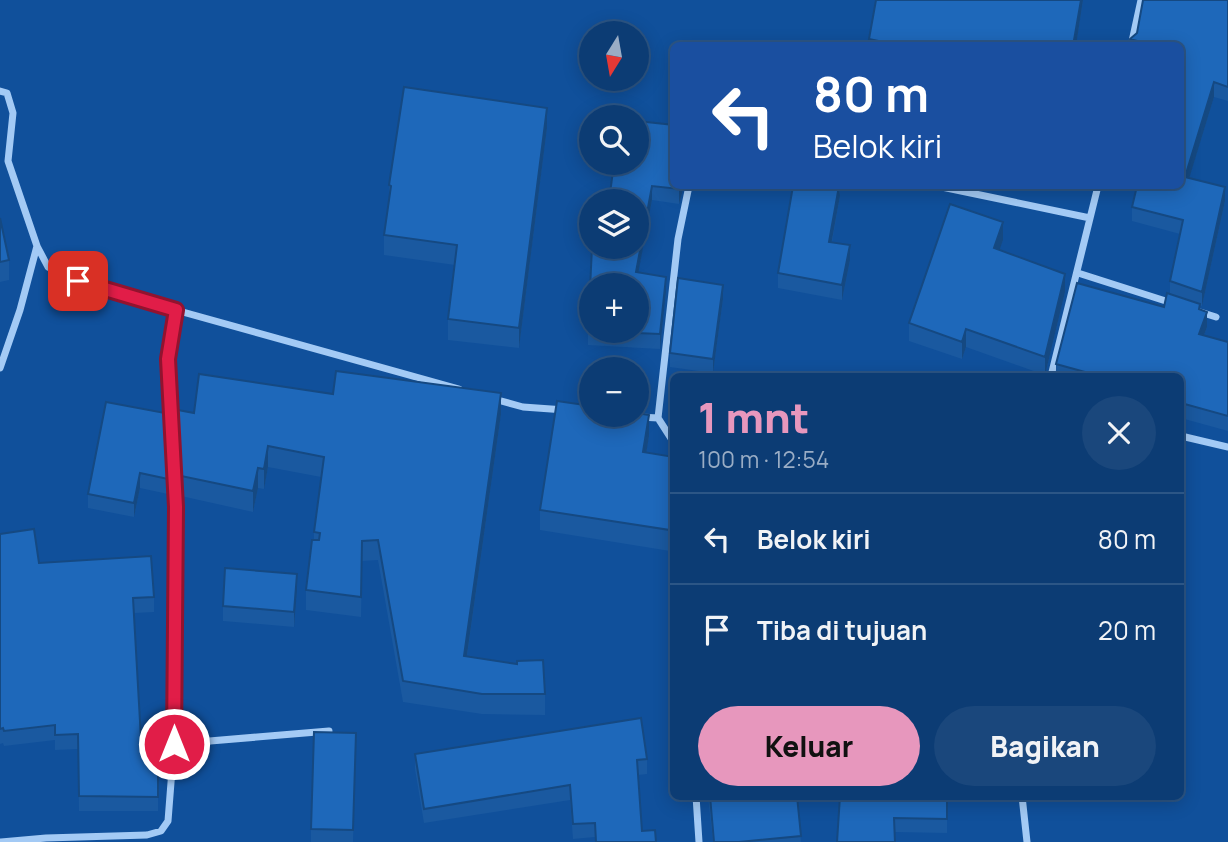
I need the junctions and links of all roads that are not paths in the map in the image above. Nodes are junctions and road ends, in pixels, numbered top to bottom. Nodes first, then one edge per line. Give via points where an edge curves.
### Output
1 (1142, 0) edge
2 (1132, 42) edge
3 (0, 91) edge
4 (688, 189) edge
5 (951, 189) edge
6 (1097, 189) edge
7 (1090, 218) junction
8 (37, 246) junction
9 (1078, 273) junction
10 (1179, 305) edge
11 (1191, 309) edge
12 (176, 310) junction
13 (1216, 317) dead end
14 (0, 368) edge
15 (1052, 373) edge
16 (470, 392) edge
17 (483, 396) edge
18 (578, 411) edge
19 (649, 417) edge
20 (658, 418) junction
21 (670, 437) edge
22 (1184, 437) edge
23 (1228, 447) edge
24 (329, 731) edge
25 (174, 744) junction
26 (696, 800) edge
27 (1022, 800) edge
28 (1, 842) edge
29 (699, 842) edge
30 (1027, 842) edge

1 - 2 street
3 - 8 street via 7,93 13,113 8,161
4 - 20 street via 678,239
5 - 7 street
6 - 7 street
7 - 9 street
8 - 12 street via 48,267 78,281
8 - 14 street
9 - 10 street
9 - 15 street
11 - 13 street
12 - 16 street
12 - 25 street via 168,359 176,507
17 - 18 street via 523,407
19 - 20 street
20 - 21 street
22 - 23 street
24 - 25 street
25 - 28 street via 171,808 162,831
26 - 29 street
27 - 30 street

